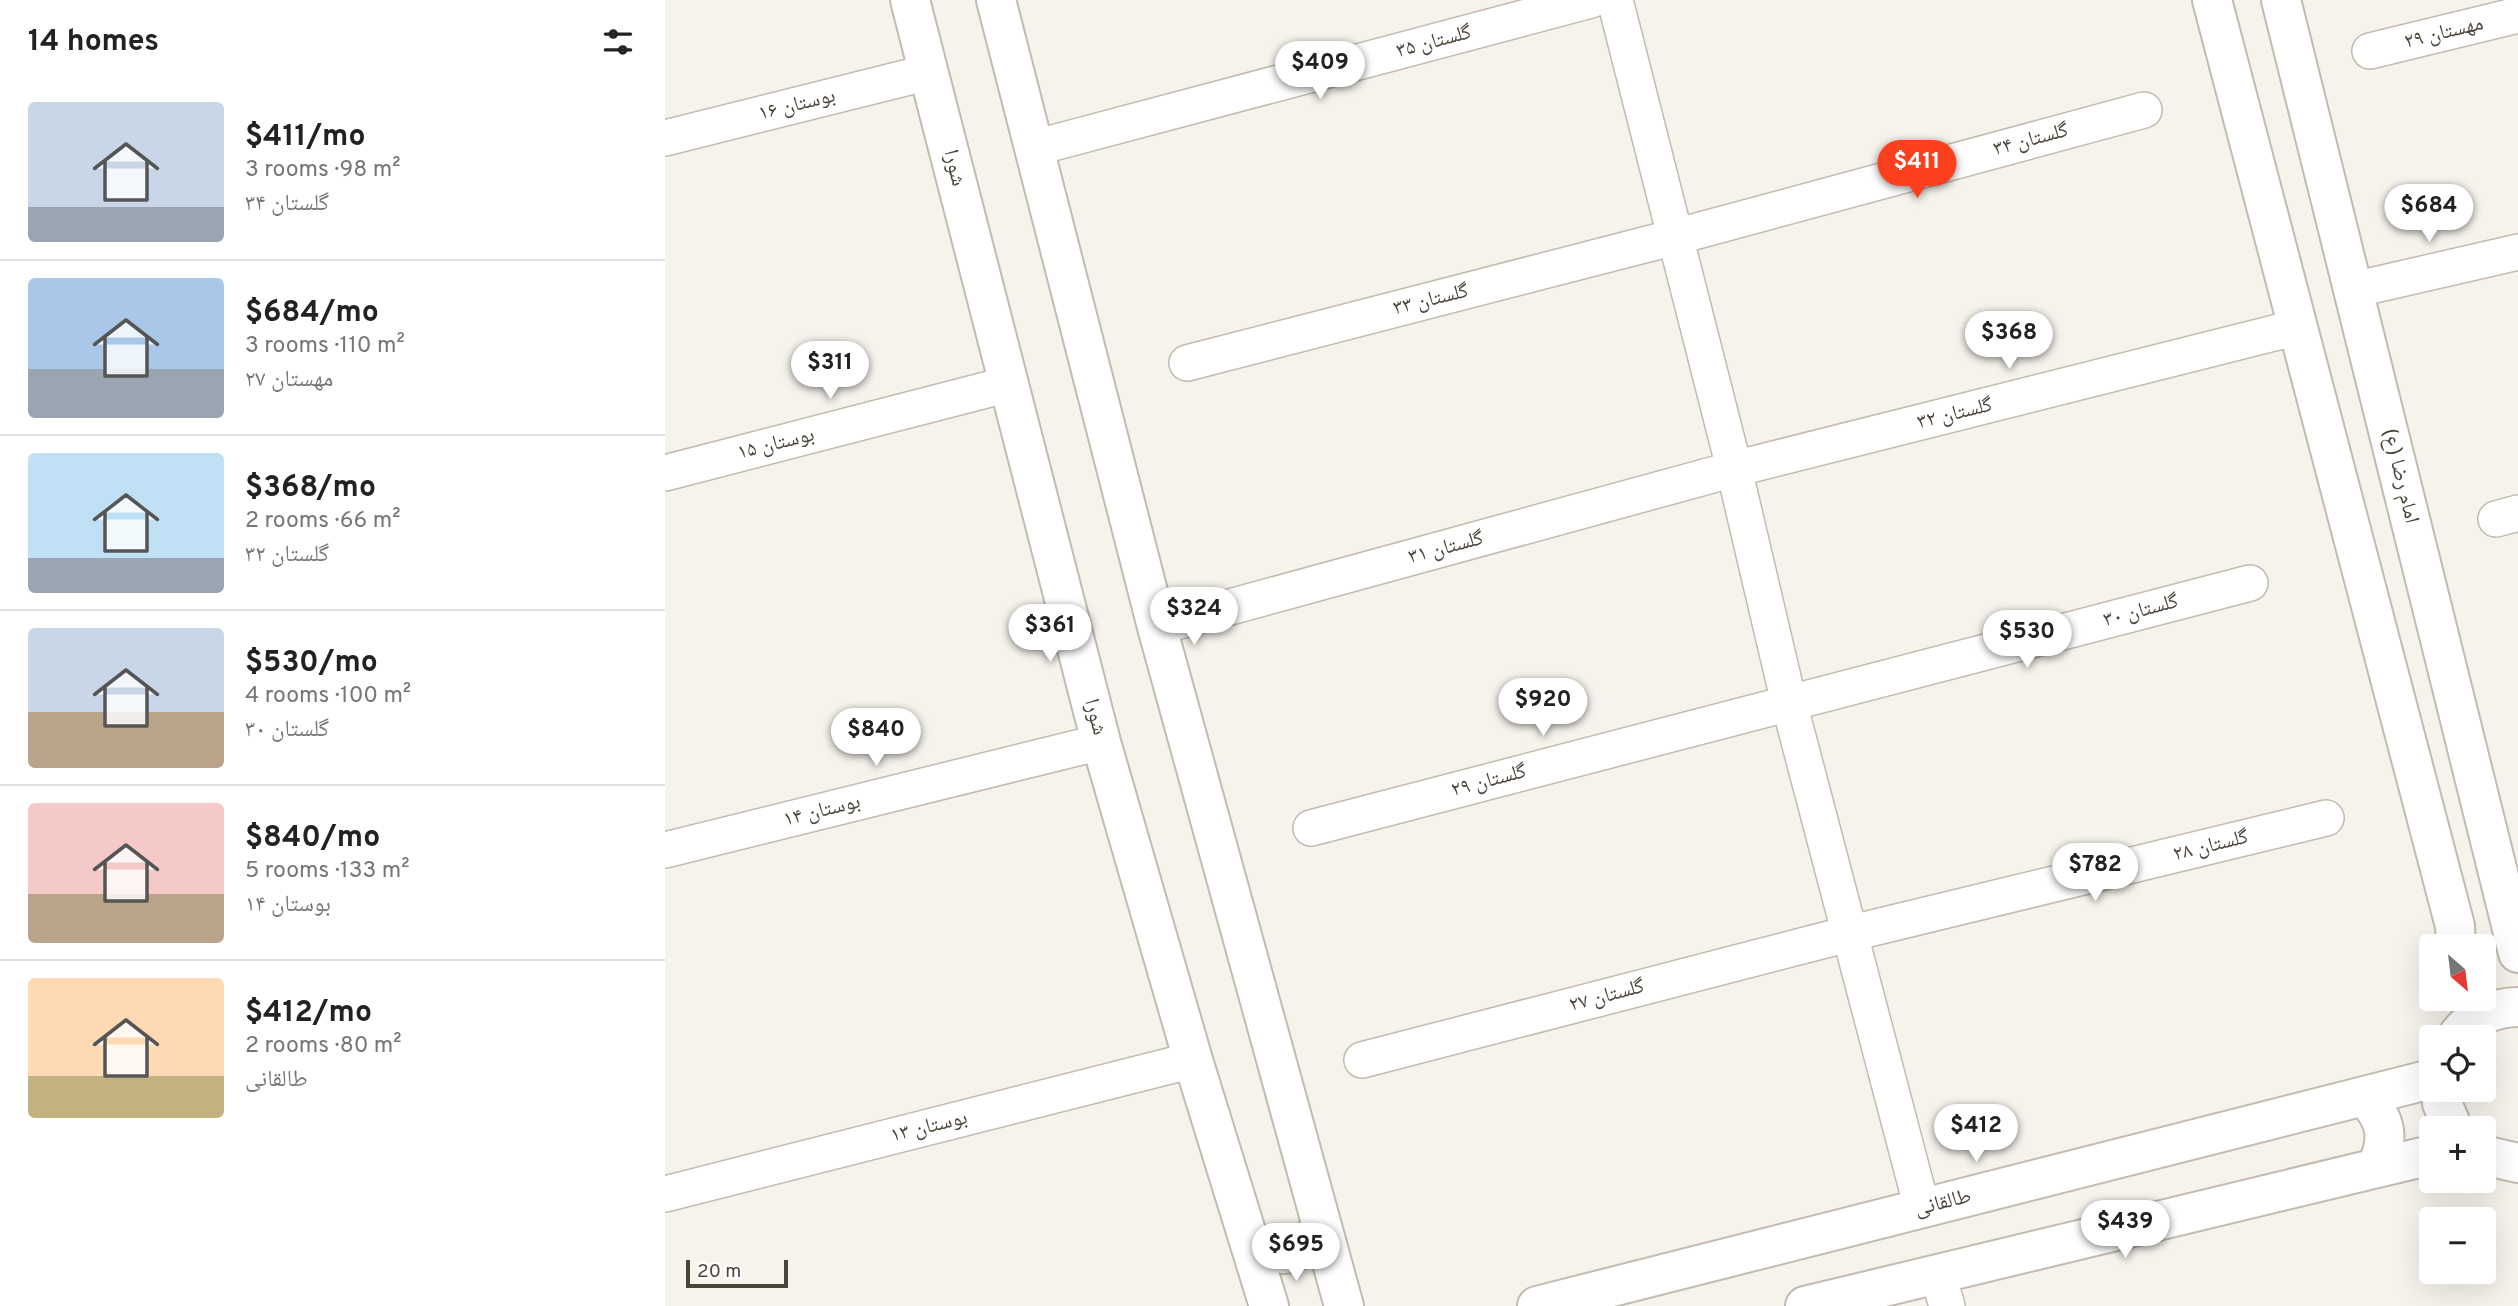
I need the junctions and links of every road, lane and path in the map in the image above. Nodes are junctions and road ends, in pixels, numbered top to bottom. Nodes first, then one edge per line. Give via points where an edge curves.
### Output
1 (910, 0) edge
2 (996, 0) edge
3 (1591, 0) edge
4 (1615, 0) edge
5 (2212, 0) edge
6 (2281, 0) edge
7 (2518, 15) edge
8 (2370, 51) dead end
9 (929, 72) junction
10 (2144, 110) dead end
11 (665, 138) edge
12 (1034, 148) junction
13 (1675, 237) junction
14 (2518, 253) edge
15 (2353, 290) junction
16 (2298, 327) junction
17 (1187, 363) dead end
18 (1009, 384) junction
19 (1734, 469) junction
20 (665, 473) edge
21 (2250, 583) dead end
22 (1157, 626) junction
23 (1789, 703) junction
24 (1101, 742) junction
25 (2326, 818) dead end
26 (1311, 828) dead end
27 (665, 849) edge
28 (2507, 912) junction
29 (1852, 933) junction
30 (2454, 934) edge
31 (2494, 934) edge
32 (2518, 953) edge
33 (2518, 1007) edge
34 (2458, 1023) edge
35 (1193, 1060) junction
36 (1363, 1060) dead end
37 (2419, 1082) edge
38 (2365, 1097) junction
39 (2419, 1158) edge
40 (2377, 1168) junction
41 (665, 1194) edge
42 (1922, 1208) junction
43 (1321, 1226) junction
44 (1250, 1242) junction
45 (1943, 1290) edge
46 (1269, 1306) edge
47 (1344, 1306) edge
48 (1537, 1306) edge
49 (1805, 1306) edge

1 - 9 street, شورا
2 - 12 street
3 - 12 street, گلستان ۳۵
4 - 13 street
5 - 16 street
6 - 15 street, امام رضا (ع)
7 - 8 street, مهستان ۲۹
9 - 11 street, بوستان ۱۶
9 - 18 street, شورا
10 - 13 street, گلستان ۳۴
12 - 22 street
13 - 17 street, گلستان ۳۳
13 - 19 street
14 - 15 street
15 - 28 street, امام رضا (ع)
16 - 19 street, گلستان ۳۲
16 - 30 street
18 - 20 street, بوستان ۱۵
18 - 24 street, شورا
19 - 22 street, گلستان ۳۱
19 - 23 street
21 - 23 street, گلستان ۳۰
22 - 43 street
23 - 26 street, گلستان ۲۹
23 - 29 street
24 - 27 street, بوستان ۱۴
24 - 35 street, شورا
25 - 29 street, گلستان ۲۸
28 - 31 street
28 - 32 street, امام رضا (ع)
29 - 36 street, گلستان ۲۷
29 - 42 street
33 - 34 street
35 - 41 street, بوستان ۱۳
35 - 44 street, شورا
37 - 38 street, طالقانی
38 - 40 street via 2379,1111 2386,1130 2385,1150
38 - 42 street, طالقانی
39 - 40 street
40 - 45 street
42 - 48 street, طالقانی
43 - 44 street via 1309,1244 1290,1254 1268,1253
43 - 47 street
44 - 46 street, شورا
45 - 49 street

